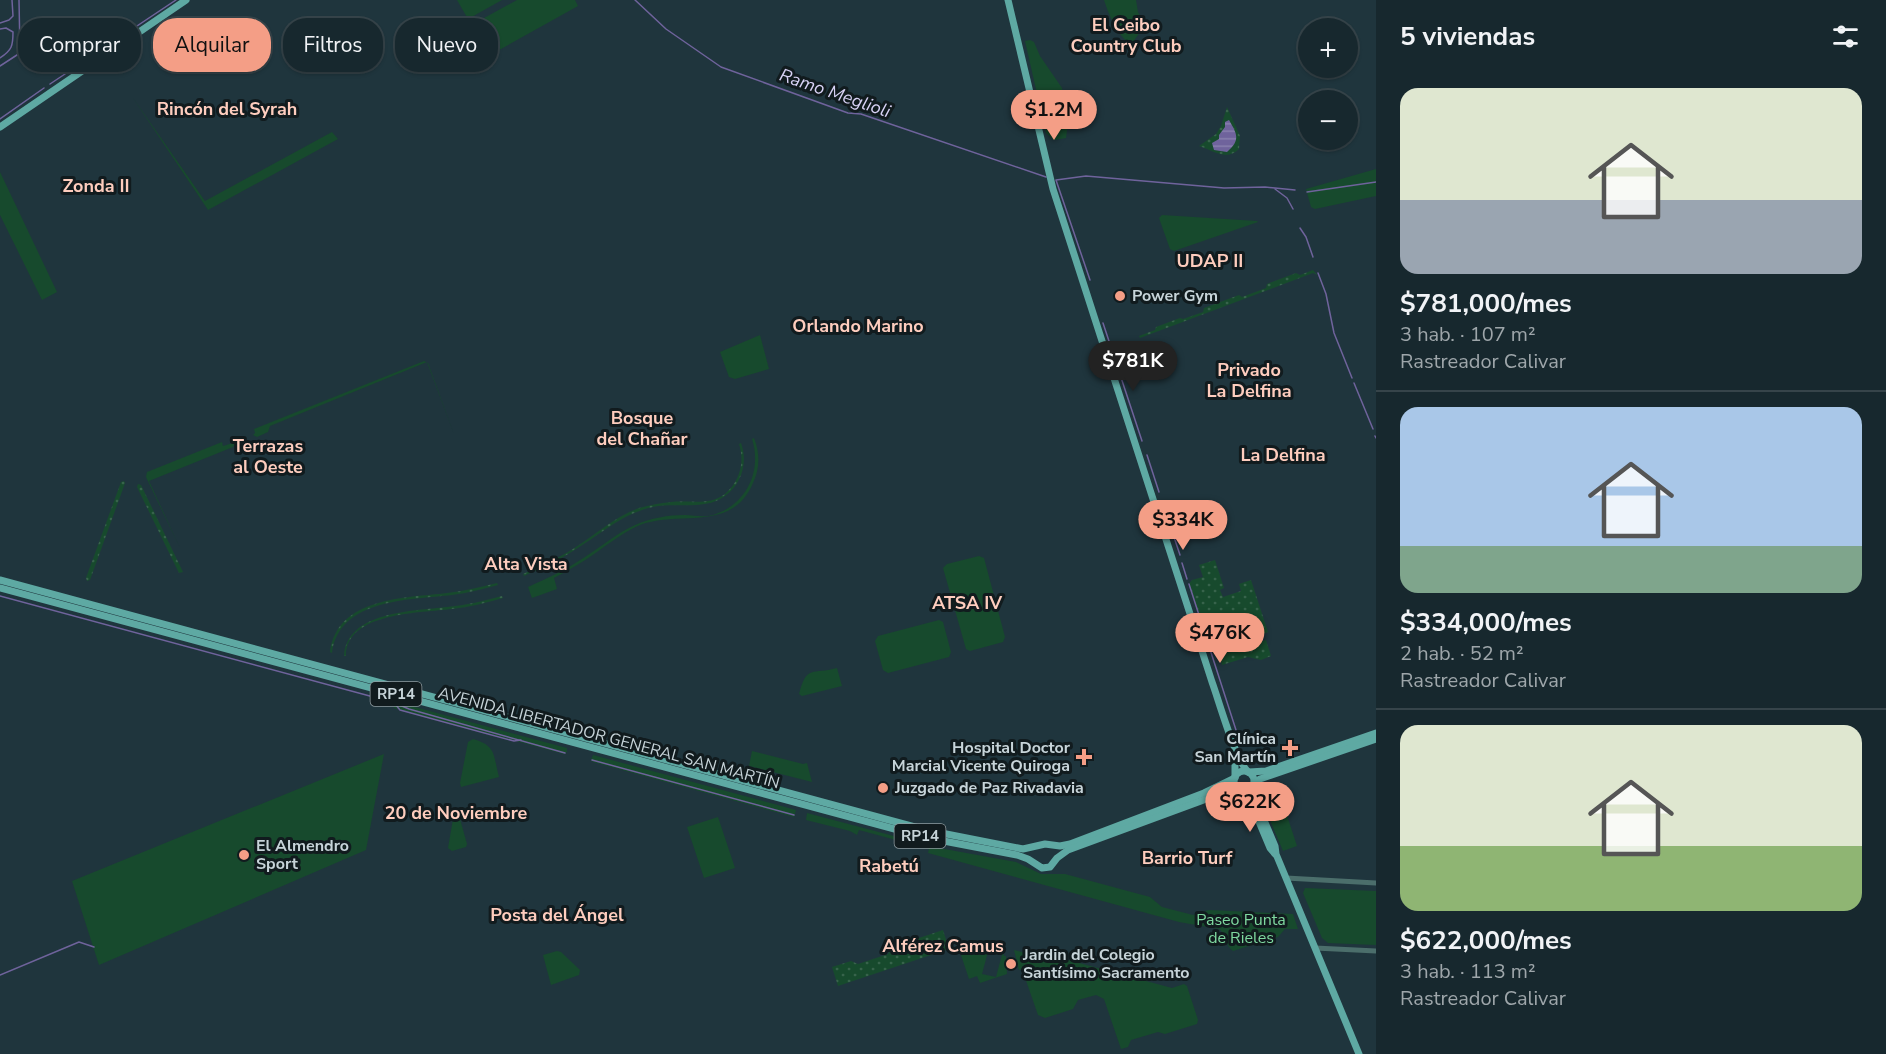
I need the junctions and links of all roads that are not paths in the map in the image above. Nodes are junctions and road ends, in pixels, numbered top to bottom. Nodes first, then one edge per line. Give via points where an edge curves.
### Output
1 (186, 0) edge
2 (1008, 0) edge
3 (0, 127) edge
4 (0, 580) edge
5 (0, 588) edge
6 (215, 642) junction
7 (1376, 733) edge
8 (1231, 736) junction
9 (1376, 739) edge
10 (1249, 772) junction
11 (1235, 777) junction
12 (1253, 786) junction
13 (1242, 790) junction
14 (1049, 845) junction
15 (1038, 846) junction
16 (1276, 854) junction
17 (1057, 858) junction
18 (1036, 865) junction
19 (1286, 878) junction
20 (1376, 883) edge
21 (1314, 948) junction
22 (1376, 951) edge
23 (1359, 1054) edge

1 - 3 main road
2 - 8 main road via 1053,189
4 - 6 main road, AVENIDA LIBERTADOR GENERAL SAN MARTÍN / RP14
5 - 6 main road, AVENIDA LIBERTADOR GENERAL SAN MARTÍN / RP14
6 - 15 main road, AVENIDA LIBERTADOR GENERAL SAN MARTÍN / RP14 via 926,830 1023,849
6 - 18 main road, AVENIDA LIBERTADOR GENERAL SAN MARTÍN / RP14 via 922,837 1017,855
7 - 10 main road via 1266,771
8 - 10 main road
8 - 11 main road
9 - 12 main road via 1260,779
10 - 11 main road via 1240,772
10 - 12 main road
11 - 13 main road via 1236,786
11 - 14 main road, AVENIDA LIBERTADOR GENERAL SAN MARTÍN / RP14 via 1204,793 1077,841
12 - 13 main road
12 - 16 main road
13 - 16 main road
13 - 17 main road via 1216,795 1068,850
14 - 15 main road, AVENIDA LIBERTADOR GENERAL SAN MARTÍN / RP14
14 - 17 main road
15 - 18 main road via 1033,853
16 - 19 main road
17 - 18 main road via 1046,869
19 - 20 street
19 - 21 main road
21 - 22 street
21 - 23 main road

